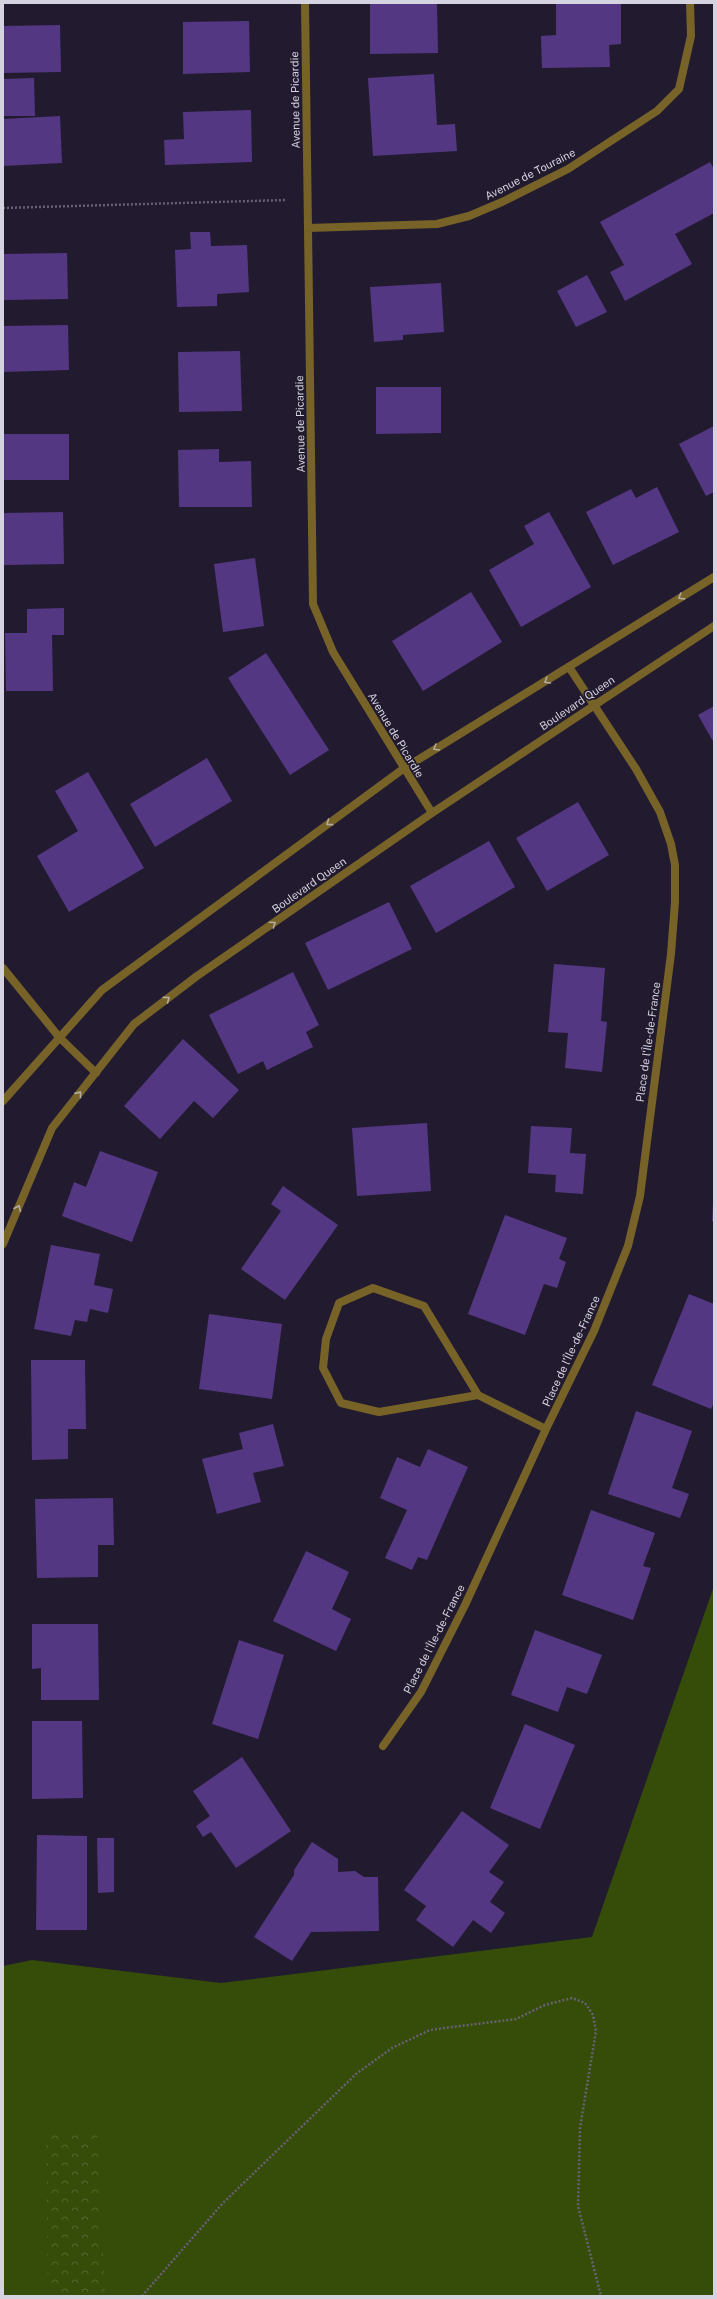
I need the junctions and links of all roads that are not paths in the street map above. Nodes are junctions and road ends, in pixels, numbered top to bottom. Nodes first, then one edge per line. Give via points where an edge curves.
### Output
1 (304, 3) edge
2 (690, 3) edge
3 (308, 228) junction
4 (714, 577) edge
5 (714, 626) edge
6 (569, 667) junction
7 (594, 704) junction
8 (403, 768) junction
9 (432, 813) junction
10 (3, 968) edge
11 (59, 1037) junction
12 (96, 1073) junction
13 (3, 1101) edge
14 (3, 1244) edge
15 (478, 1395) junction
16 (546, 1429) junction
17 (383, 1746) dead end

1 - 3 street, Avenue de Picardie
2 - 3 street, Avenue de Touraine via 691,36 679,89 656,111 568,169 469,216 437,224
3 - 8 street, Avenue de Picardie via 313,604 333,652
4 -> 6 street
5 - 7 street, Boulevard Queen
6 - 7 street, Place de l'Île-de-France
6 -> 8 street
7 - 9 street, Boulevard Queen
7 - 16 street, Place de l'Île-de-France via 660,812 675,865 675,902 640,1196 628,1246 594,1331
8 - 9 street, Avenue de Picardie
8 -> 11 street via 102,990
12 -> 9 street, Boulevard Queen via 134,1024 198,976
10 - 11 street
11 - 12 street
11 - 13 street
14 -> 12 street, Boulevard Queen via 52,1128
15 - 15 street via 424,1306 373,1288 339,1303 326,1339 323,1368 341,1403 379,1412
15 - 16 street
16 - 17 street, Place de l'Île-de-France via 465,1605 421,1692

